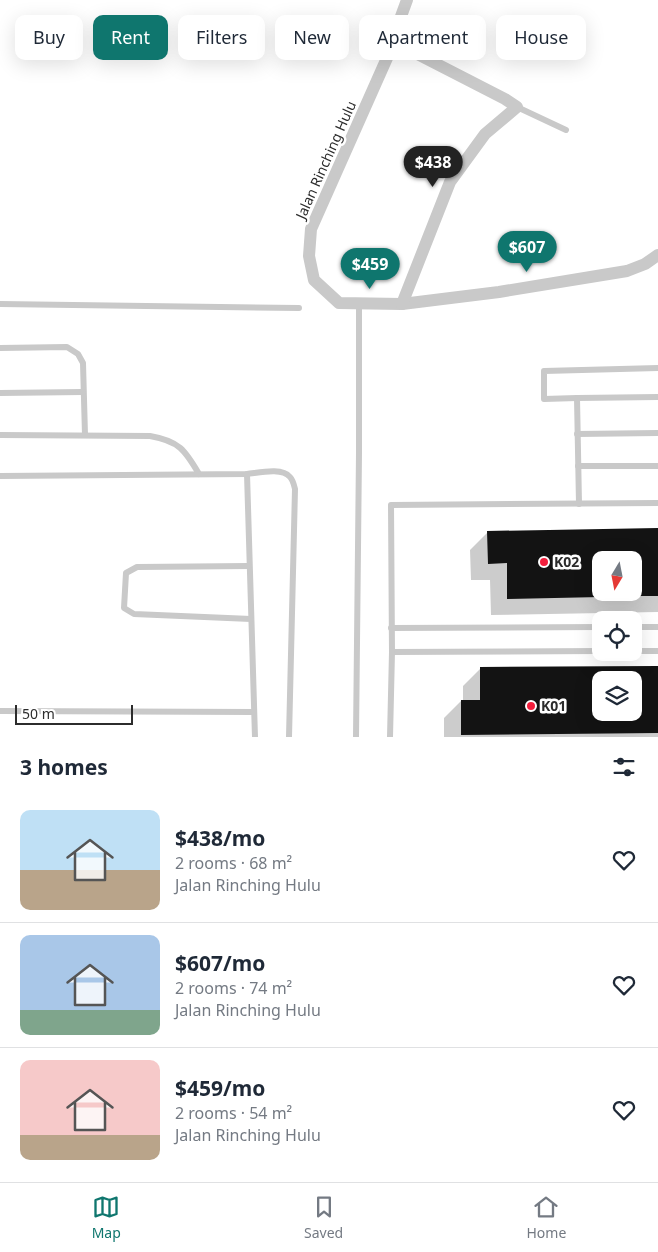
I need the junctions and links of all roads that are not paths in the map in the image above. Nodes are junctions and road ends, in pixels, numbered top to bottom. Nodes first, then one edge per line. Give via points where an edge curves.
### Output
1 (407, 0) edge
2 (402, 15) edge
3 (386, 60) edge
4 (430, 60) edge
5 (517, 107) junction
6 (566, 130) dead end
7 (658, 255) edge
8 (360, 303) junction
9 (0, 304) edge
10 (402, 304) junction
11 (299, 308) dead end
12 (0, 348) edge
13 (658, 368) edge
14 (83, 392) junction
15 (0, 393) edge
16 (658, 397) edge
17 (577, 398) junction
18 (658, 433) edge
19 (577, 434) junction
20 (0, 435) edge
21 (85, 435) junction
22 (578, 466) junction
23 (658, 466) edge
24 (200, 474) junction
25 (246, 474) junction
26 (0, 476) edge
27 (658, 503) edge
28 (578, 504) junction
29 (249, 566) junction
30 (251, 619) junction
31 (642, 627) edge
32 (658, 627) edge
33 (391, 628) junction
34 (592, 628) edge
35 (592, 651) edge
36 (642, 651) edge
37 (658, 651) edge
38 (392, 652) junction
39 (0, 711) edge
40 (254, 712) junction
41 (255, 737) edge
42 (289, 737) edge
43 (356, 737) edge
44 (390, 737) edge

1 - 2 street, Jalan Rinching Hulu
3 - 8 street, Jalan Rinching Hulu via 311,229 309,256 314,280 339,303
4 - 5 street
5 - 6 lane
5 - 10 street via 485,134 450,182
7 - 10 street, Jalan Rinching Hulu via 627,271
8 - 10 street, Jalan Rinching Hulu
8 - 43 lane
9 - 11 lane
12 - 14 lane via 67,348 78,354 83,363
13 - 17 lane via 544,371 544,399
14 - 15 lane
14 - 21 lane
16 - 17 lane
17 - 19 lane
18 - 19 lane
19 - 22 lane
20 - 21 lane
21 - 24 lane via 163,438 175,443 188,455
22 - 23 lane
22 - 28 lane
24 - 25 lane
24 - 26 lane
25 - 29 lane
25 - 42 lane via 284,473 291,478 295,489
27 - 28 lane
28 - 33 lane via 391,505
29 - 30 lane
29 - 30 lane via 137,567 126,573 124,608 134,614
30 - 40 lane
31 - 32 lane
33 - 34 lane
33 - 38 lane
35 - 38 lane
36 - 37 lane
38 - 44 lane
39 - 40 lane
40 - 41 lane

